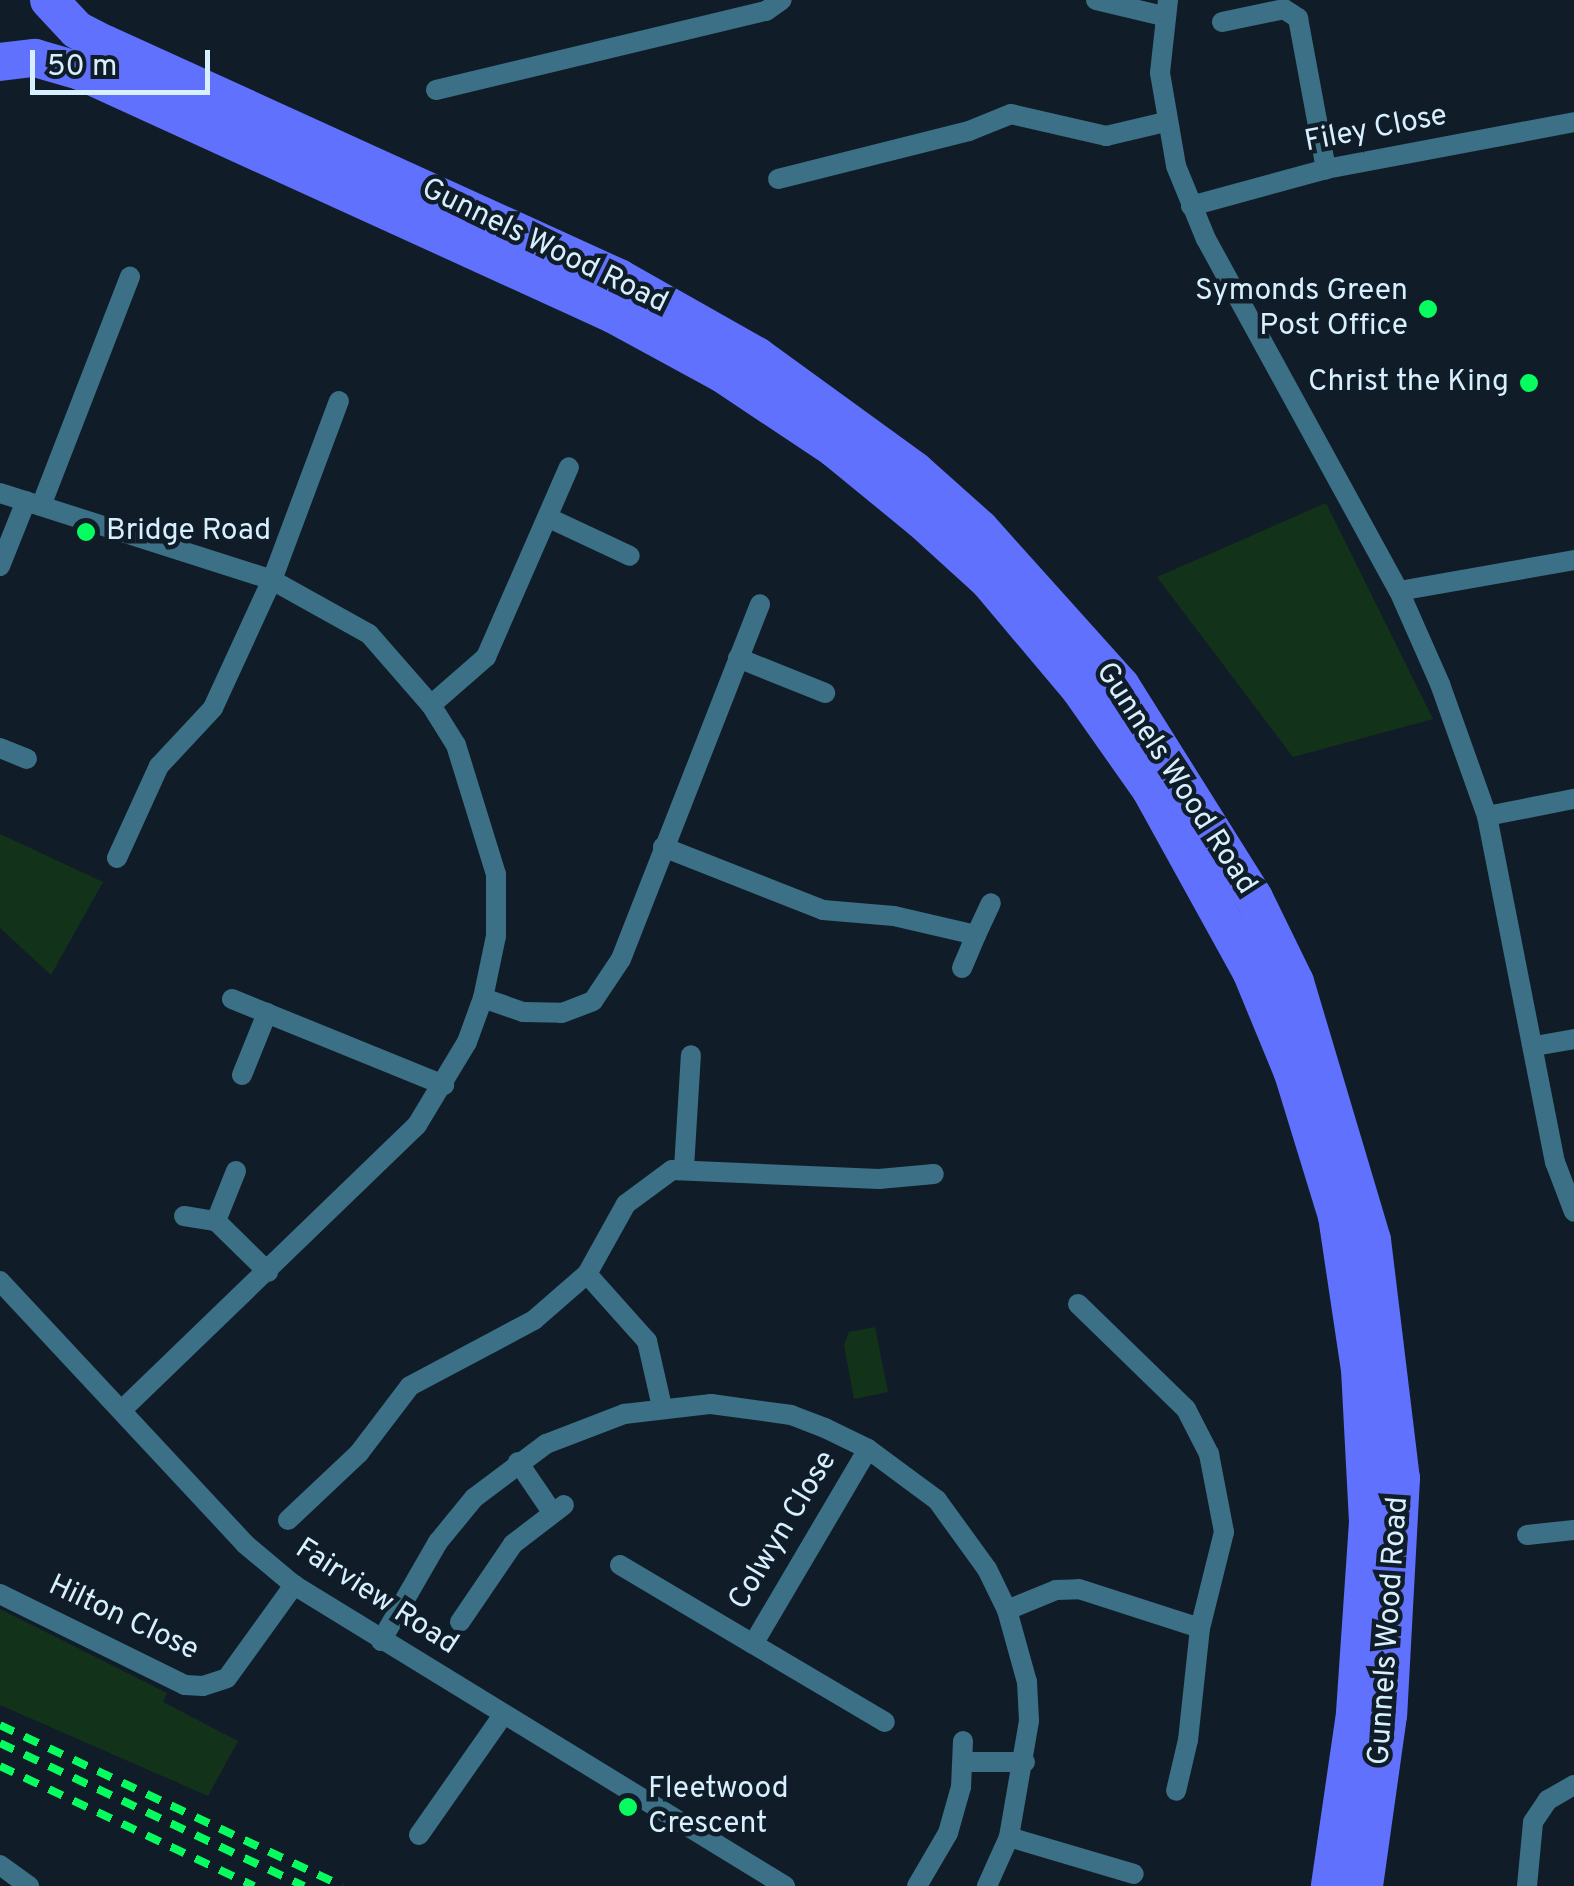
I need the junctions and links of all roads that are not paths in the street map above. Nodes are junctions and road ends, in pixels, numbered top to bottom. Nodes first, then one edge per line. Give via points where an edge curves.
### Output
1 (49, 0) edge
2 (782, 0) edge
3 (1096, 0) edge
4 (1166, 8) edge
5 (1222, 22) dead end
6 (0, 62) edge
7 (436, 90) dead end
8 (1165, 122) junction
9 (1574, 122) edge
10 (1326, 169) junction
11 (778, 179) dead end
12 (1191, 206) junction
13 (130, 277) dead end
14 (338, 401) dead end
15 (569, 467) dead end
16 (0, 493) edge
17 (33, 504) junction
18 (549, 518) junction
19 (630, 556) dead end
20 (1574, 560) edge
21 (0, 566) edge
22 (272, 580) junction
23 (1399, 591) junction
24 (760, 604) dead end
25 (738, 658) junction
26 (825, 693) dead end
27 (431, 705) junction
28 (0, 748) edge
29 (28, 760) dead end
30 (1574, 799) edge
31 (1488, 816) junction
32 (663, 847) junction
33 (118, 858) dead end
34 (991, 903) dead end
35 (976, 935) junction
36 (962, 968) dead end
37 (483, 998) junction
38 (232, 999) dead end
39 (267, 1013) junction
40 (1574, 1039) edge
41 (1535, 1046) junction
42 (691, 1055) dead end
43 (242, 1075) dead end
44 (444, 1085) junction
45 (684, 1168) junction
46 (236, 1171) dead end
47 (934, 1174) dead end
48 (1574, 1212) edge
49 (184, 1216) dead end
50 (216, 1221) junction
51 (268, 1272) junction
52 (587, 1274) junction
53 (0, 1281) edge
54 (1078, 1304) dead end
55 (662, 1407) junction
56 (123, 1410) junction
57 (868, 1449) junction
58 (518, 1462) junction
59 (288, 1520) dead end
60 (1574, 1530) edge
61 (1527, 1534) dead end
62 (620, 1565) dead end
63 (294, 1585) junction
64 (0, 1594) edge
65 (1007, 1610) junction
66 (460, 1622) dead end
67 (1200, 1628) junction
68 (381, 1641) junction
69 (753, 1644) junction
70 (503, 1715) junction
71 (885, 1722) dead end
72 (1026, 1762) junction
73 (1574, 1785) edge
74 (1176, 1790) dead end
75 (419, 1834) dead end
76 (1009, 1838) junction
77 (0, 1865) edge
78 (1134, 1874) dead end
79 (30, 1886) edge
80 (785, 1886) edge
81 (917, 1886) edge
82 (987, 1886) edge
83 (1330, 1886) edge
84 (1364, 1886) edge
85 (1527, 1886) edge

1 - 84 main road, Gunnels Wood Road via 77,30 620,278 756,356 854,425 980,529 1121,686 1254,898 1294,982 1372,1240 1401,1478 1388,1716
2 - 7 street via 766,11
3 - 4 street
4 - 8 street
5 - 10 street via 1284,10 1298,18
6 - 83 main road, Gunnels Wood Road via 35,58 80,72 614,314 722,374 834,448 989,581 1152,790 1251,971 1293,1073 1337,1216 1360,1369 1368,1522 1362,1652
8 - 11 street via 1106,136 1011,114 969,132
8 - 12 street
9 - 10 street, Filey Close
10 - 12 street, Filey Close
12 - 23 street
13 - 17 street
14 - 22 street
15 - 18 street
16 - 17 street
17 - 21 street
17 - 22 street
18 - 19 street
18 - 27 street via 486,657
20 - 23 street
22 - 27 street via 369,634
22 - 33 street via 213,708 159,766
23 - 31 street
24 - 25 street
25 - 26 street
25 - 32 street
27 - 37 street via 478,803 496,874 496,936
28 - 29 street
30 - 31 street
31 - 41 street
32 - 35 street via 822,910 894,916
32 - 37 street via 622,959 592,1001 562,1014 522,1012
34 - 35 street
35 - 36 street
37 - 44 street
38 - 39 street
39 - 43 street
39 - 44 street
40 - 41 street
41 - 48 street via 1555,1162
42 - 45 street
44 - 51 street via 396,1152
45 - 47 street via 879,1179
45 - 52 street via 634,1194
46 - 50 street
49 - 50 street
50 - 51 street
51 - 56 street
52 - 55 street via 647,1341
52 - 59 street via 534,1320 410,1386 359,1453
53 - 56 street, Fairview Road
54 - 67 street via 1186,1409 1210,1454 1224,1532
55 - 57 street via 711,1404 792,1415
55 - 58 street via 588,1425
56 - 63 street, Fairview Road via 245,1544
57 - 65 street via 937,1500 987,1568
57 - 69 street, Colwyn Close
58 - 66 street via 558,1508 513,1544
58 - 68 street via 438,1542
60 - 61 street
62 - 69 street, Colwyn Close
63 - 64 street, Hilton Close via 227,1678 204,1686 185,1686
63 - 68 street, Fairview Road
65 - 67 street via 1056,1590 1078,1590
65 - 72 street via 1028,1682
67 - 74 street
68 - 70 street, Fairview Road
69 - 71 street, Colwyn Close
70 - 75 street
70 - 80 street, Fairview Road
72 - 76 street
72 - 81 street via 964,1751 948,1833
73 - 85 street via 1548,1800 1534,1822
76 - 78 street
76 - 82 street
77 - 79 street

